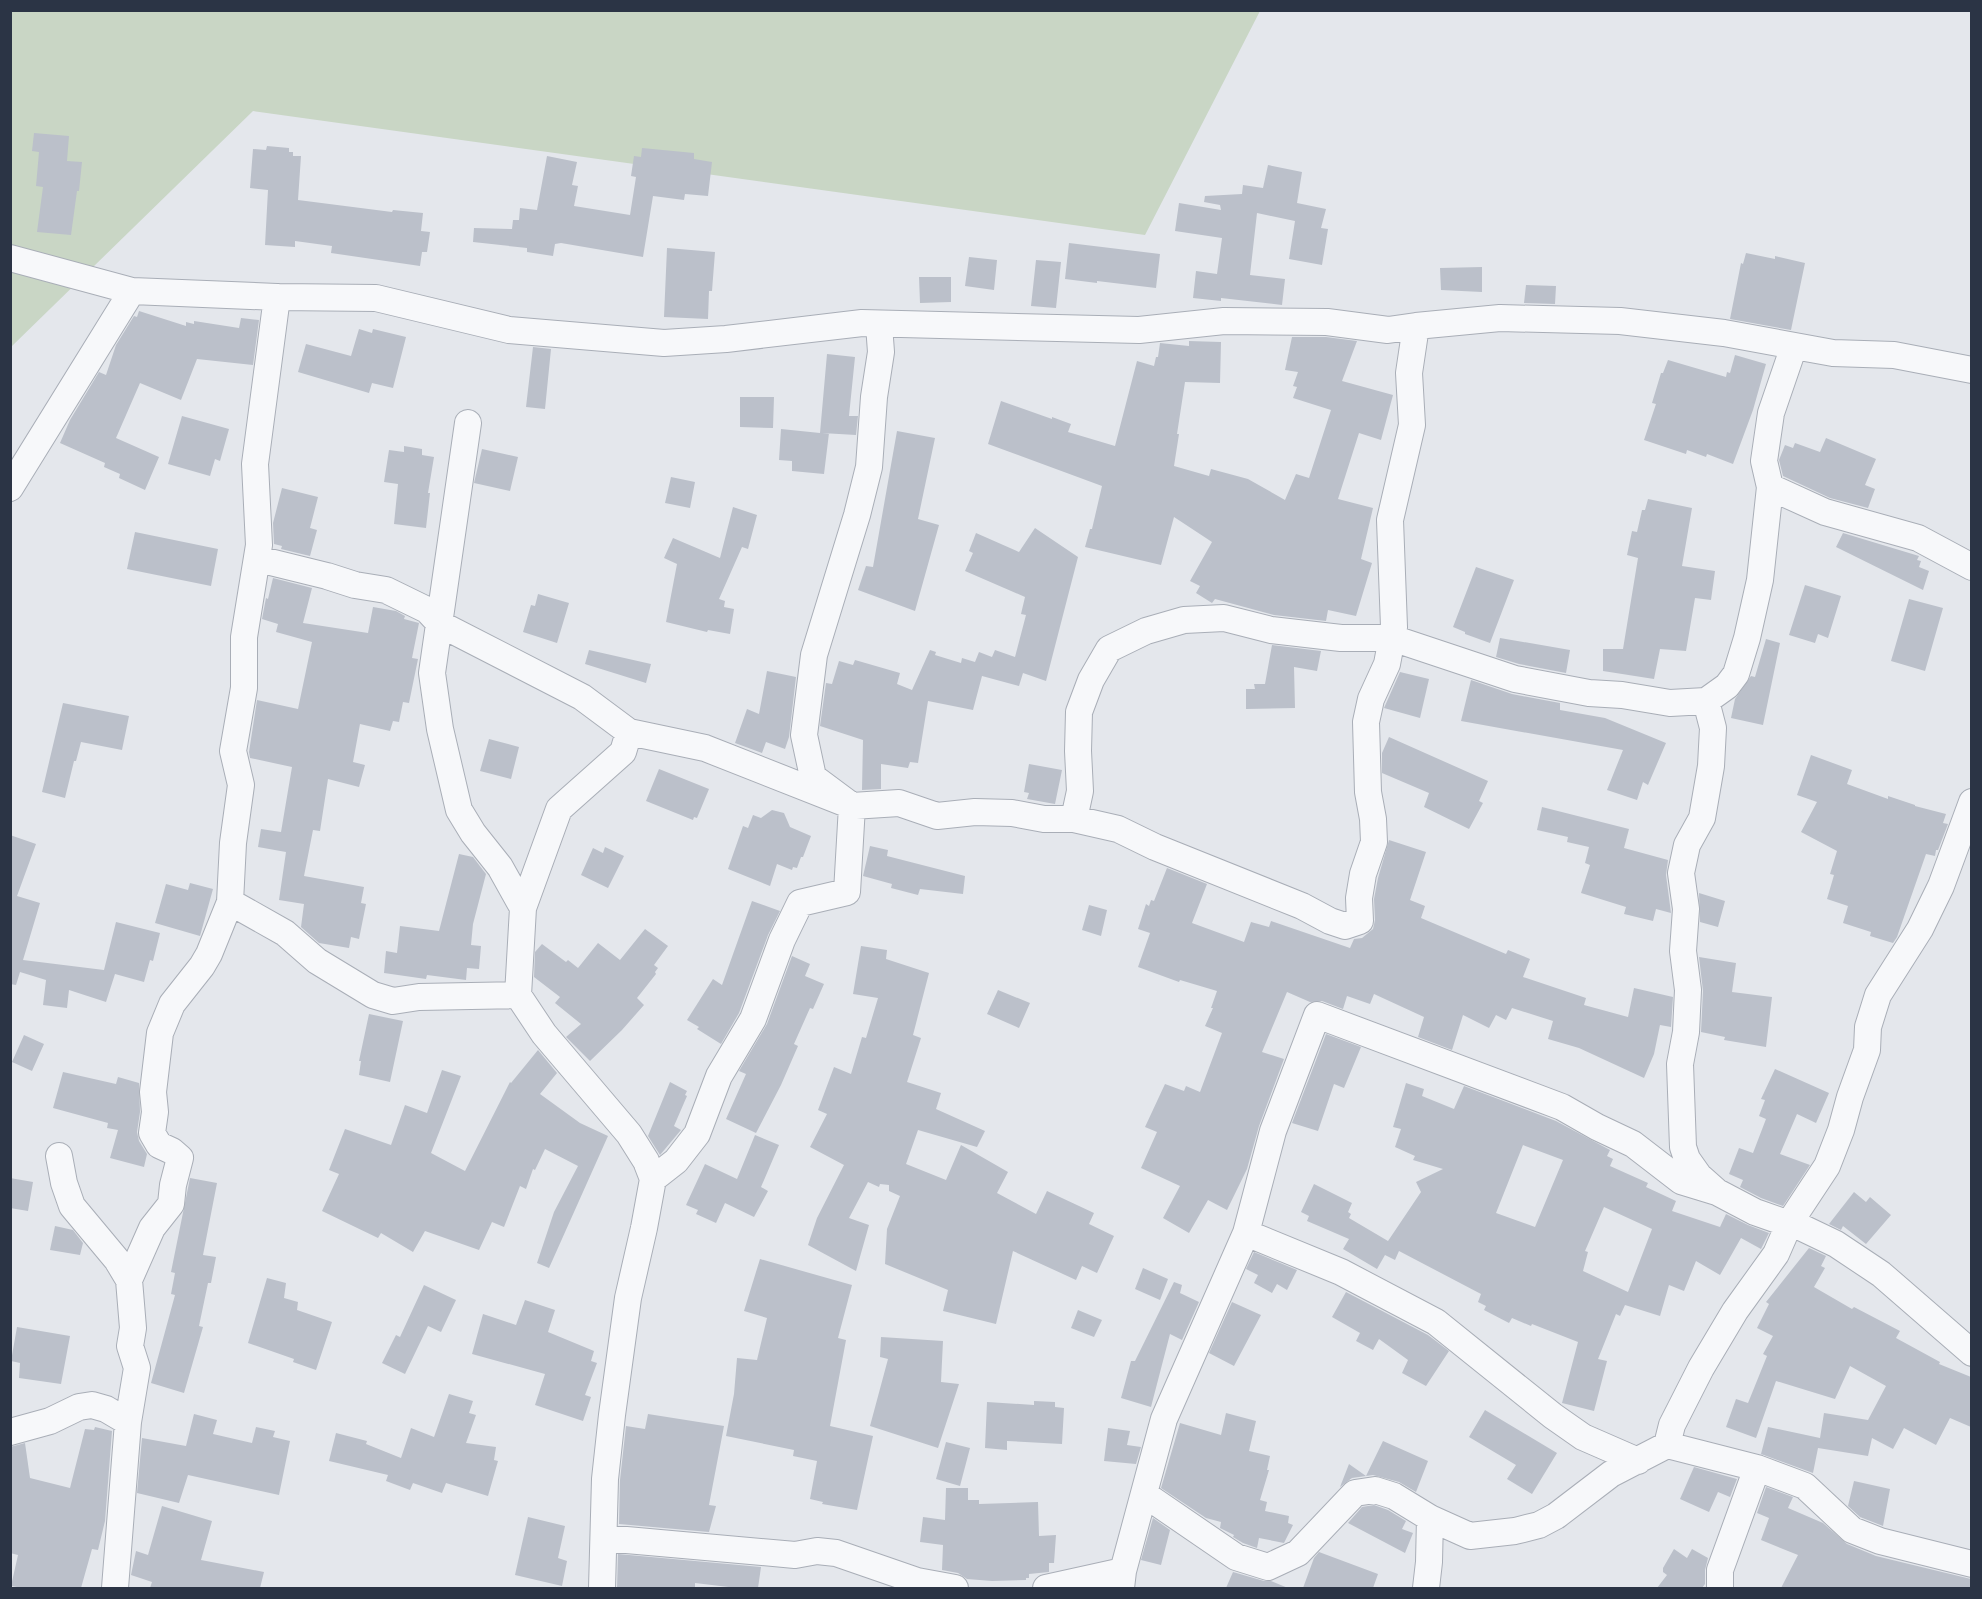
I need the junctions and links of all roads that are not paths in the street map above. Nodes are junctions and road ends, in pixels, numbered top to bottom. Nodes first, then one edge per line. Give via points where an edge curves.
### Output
1 (10, 258) edge
2 (132, 291) junction
3 (277, 297) junction
4 (879, 325) junction
5 (1416, 326) junction
6 (1794, 346) junction
7 (1971, 370) edge
8 (468, 423) dead end
9 (1770, 487) junction
10 (10, 488) edge
11 (258, 559) junction
12 (1971, 567) edge
13 (440, 624) junction
14 (1392, 638) junction
15 (1706, 701) junction
16 (629, 732) junction
17 (1971, 802) edge
18 (852, 806) junction
19 (1074, 819) junction
20 (230, 902) junction
21 (523, 908) junction
22 (518, 995) junction
23 (59, 1155) dead end
24 (653, 1179) junction
25 (1718, 1192) junction
26 (1791, 1222) junction
27 (1246, 1233) junction
28 (129, 1280) junction
29 (1971, 1353) edge
30 (128, 1422) junction
31 (10, 1432) edge
32 (1667, 1445) junction
33 (1638, 1461) junction
34 (1756, 1468) junction
35 (1144, 1494) junction
36 (1431, 1518) junction
37 (604, 1538) junction
38 (1971, 1564) edge
39 (1122, 1580) edge
40 (115, 1588) edge
41 (602, 1588) edge
42 (955, 1588) edge
43 (1046, 1588) edge
44 (1426, 1588) edge
45 (1720, 1588) edge

1 - 2 street
2 - 3 street
2 - 10 street
3 - 4 street via 375,298 509,330 664,343 862,323
3 - 11 street via 255,464
4 - 5 street via 1139,330 1224,321 1327,322 1389,330
4 - 18 street via 881,352 869,467 814,655 804,735 813,777
5 - 6 street via 1500,318 1620,321 1725,333
5 - 14 street via 1409,373 1412,425 1390,520
6 - 7 street via 1833,353 1894,355
6 - 9 street via 1771,413 1764,461
8 - 13 street
9 - 12 street via 1825,512 1918,538
9 - 15 street via 1760,580 1736,674
11 - 13 street via 386,590 427,610
11 - 20 street via 244,637 244,688 233,751 241,785
13 - 16 street via 582,697
13 - 21 street via 432,673 459,810 500,867
14 - 15 street via 1515,679 1670,703
14 - 19 street via 1341,638 1271,630 1224,618 1184,620 1146,631 1109,649 1079,712 1080,791
14 - 19 street via 1366,722 1374,842 1363,874 1360,921 1345,926 1330,921 1118,829
15 - 25 street via 1713,728 1711,766 1702,818 1687,845 1681,873 1688,990 1680,1064 1683,1147 1699,1176
16 - 18 street via 705,748
16 - 21 street via 623,752 560,809
17 - 26 street via 1941,886 1920,929 1878,994 1868,1027 1868,1050 1827,1166
18 - 19 street via 899,803 937,816 975,812
18 - 24 street via 847,892 800,903 753,1019 719,1076 697,1134 676,1161
20 - 22 street via 285,933 317,960 373,994 393,1000
20 - 28 street via 209,954 172,1004 160,1033 152,1132 159,1145 180,1158 171,1204 152,1228
21 - 22 street
22 - 24 street via 544,1034 630,1134
23 - 28 street via 72,1206
24 - 37 street via 626,1310 608,1458
25 - 26 street via 1755,1212
25 - 27 street via 1681,1181 1633,1144 1562,1107 1317,1015 1273,1131
26 - 29 street via 1836,1244 1881,1275
26 - 32 street via 1776,1254 1701,1368 1672,1425
27 - 33 street via 1341,1272 1436,1322 1576,1432
27 - 35 street via 1164,1419
28 - 30 street via 133,1329 130,1346 137,1368
30 - 31 street via 92,1405
30 - 40 street
32 - 33 street
32 - 34 street
33 - 36 street via 1611,1474 1556,1516 1531,1527 1470,1536
34 - 38 street via 1805,1486 1852,1530 1880,1542
34 - 45 street via 1720,1570
35 - 36 street via 1236,1557 1268,1567 1298,1552 1355,1493 1375,1490 1394,1496
35 - 39 street
36 - 44 street
37 - 41 street
37 - 42 street via 795,1556 817,1551 836,1553 917,1581
39 - 43 street

